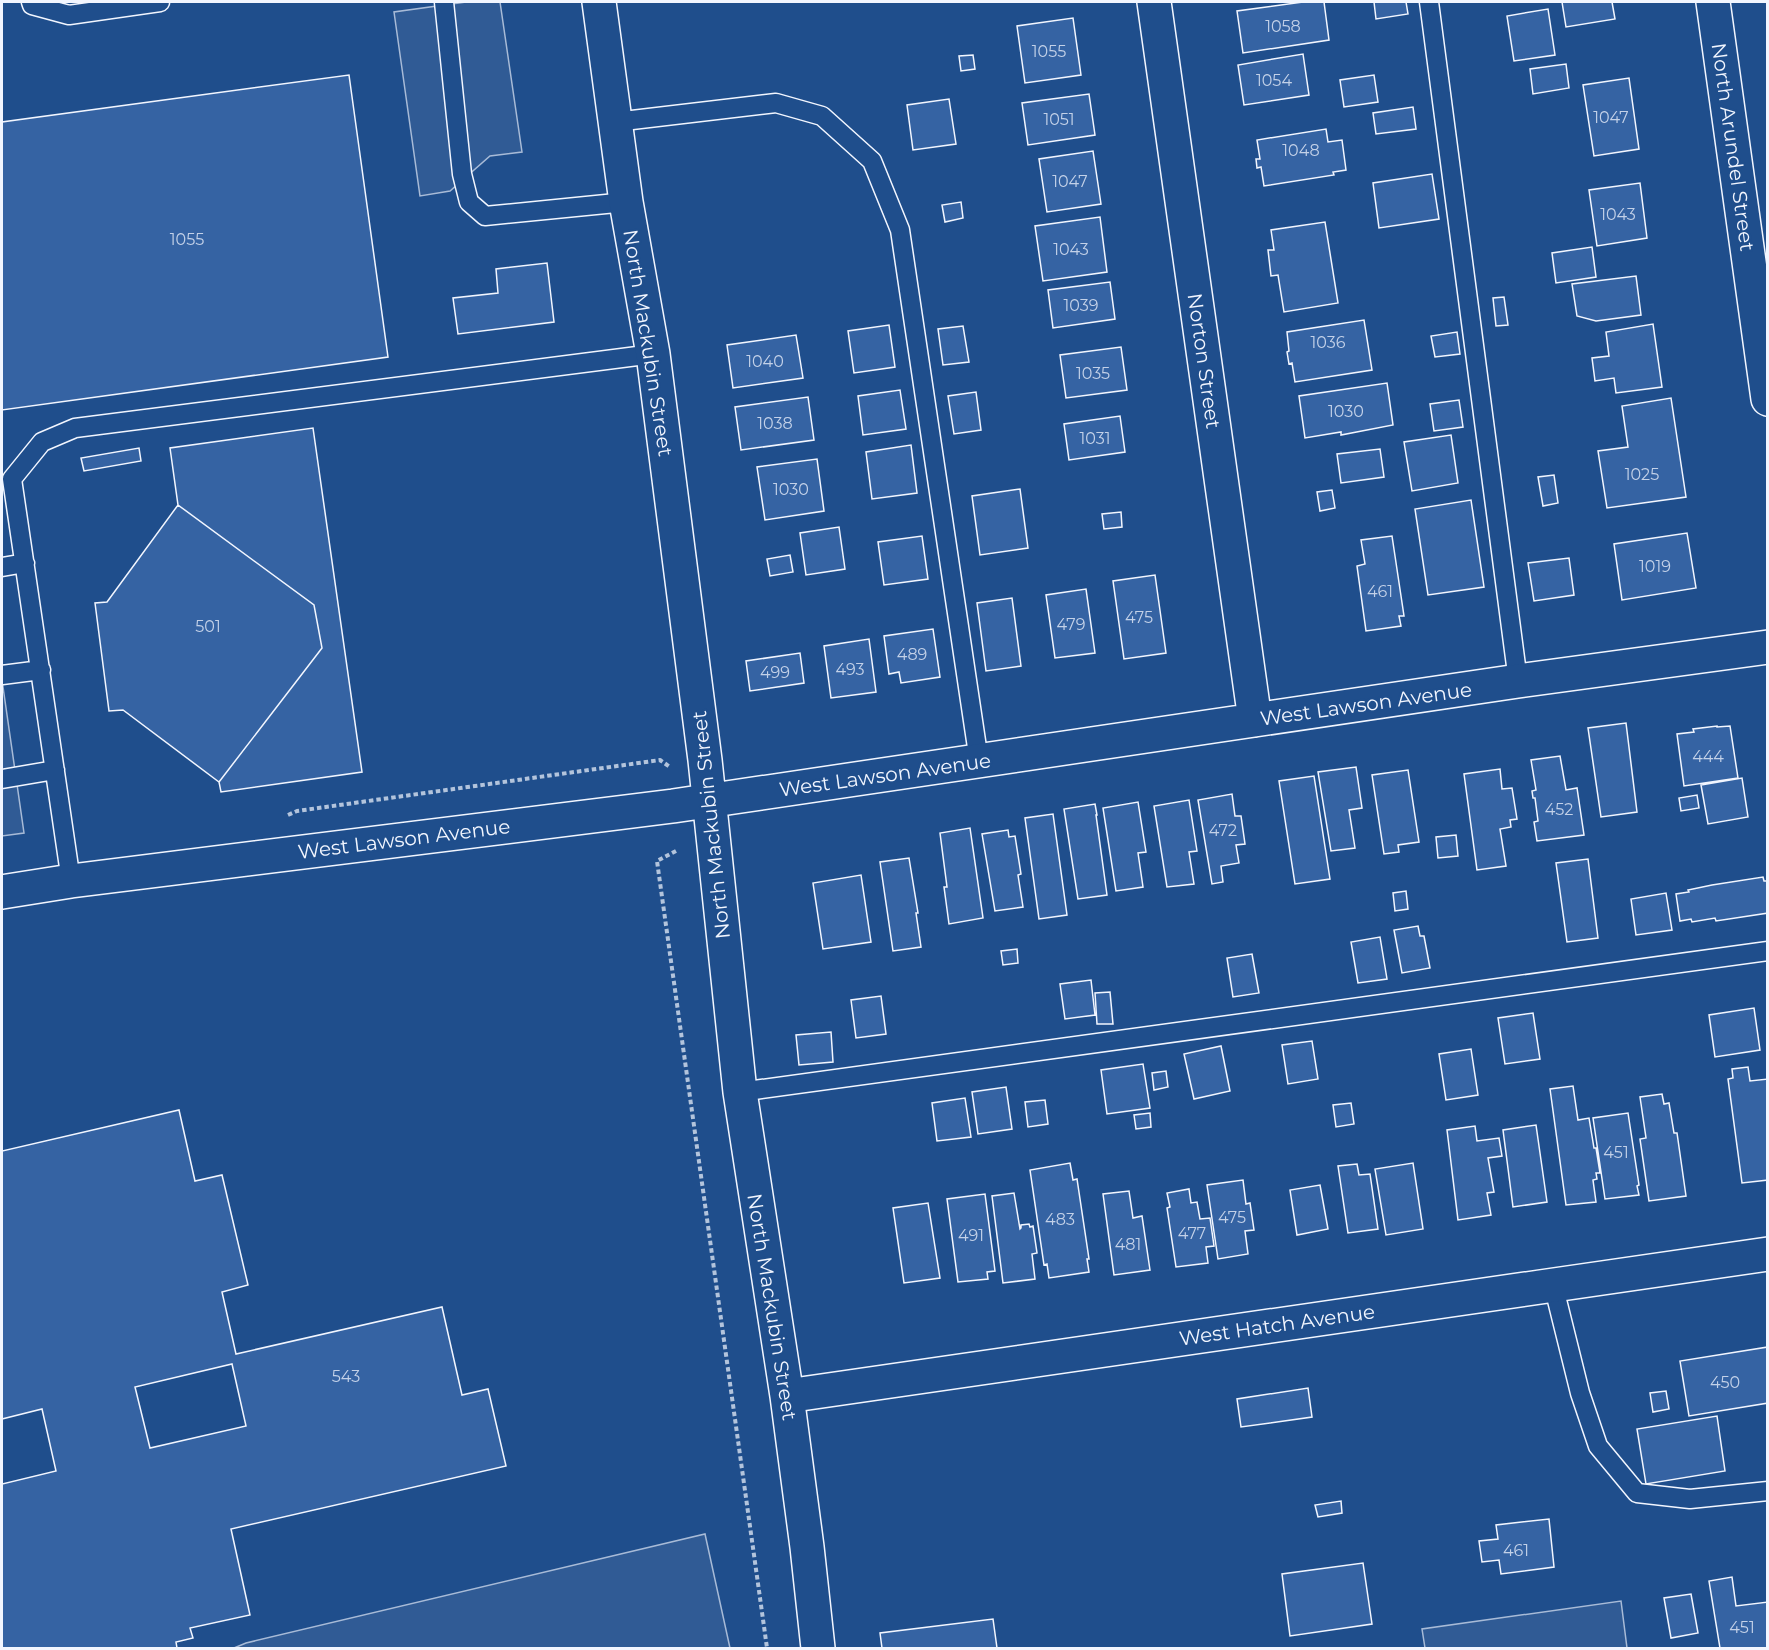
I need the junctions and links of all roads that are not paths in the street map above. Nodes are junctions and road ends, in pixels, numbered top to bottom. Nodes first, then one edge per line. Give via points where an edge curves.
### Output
1 (31, 2) edge
2 (160, 2) edge
3 (444, 2) edge
4 (599, 2) edge
5 (1154, 2) edge
6 (1429, 2) edge
7 (1713, 2) edge
8 (615, 122) junction
9 (626, 202) junction
10 (653, 354) junction
11 (1767, 399) edge
12 (7, 480) edge
13 (25, 563) junction
14 (2, 567) edge
15 (1767, 647) edge
16 (40, 670) junction
17 (2, 675) edge
18 (1518, 681) junction
19 (1255, 720) junction
20 (979, 761) junction
21 (55, 770) junction
22 (2, 779) edge
23 (710, 801) junction
24 (71, 881) junction
25 (2, 892) edge
26 (1767, 951) edge
27 (740, 1092) junction
28 (1767, 1254) edge
29 (1553, 1284) junction
30 (787, 1396) junction
31 (1767, 1491) edge
32 (818, 1648) edge

1 - 2 lane via 69,15
3 - 9 lane via 462,174 469,202 485,216
4 - 8 street, North Mackubin Street
5 - 19 street, Norton Street
6 - 18 lane
7 - 11 street, North Arundel Street
8 - 9 street, North Mackubin Street
8 - 20 lane via 776,103 822,116 872,161 900,230
9 - 10 street, North Mackubin Street
10 - 12 lane via 75,429 42,442
10 - 23 street, North Mackubin Street
12 - 13 lane
13 - 14 lane
13 - 16 lane
15 - 18 street, West Lawson Avenue
16 - 17 lane
16 - 21 lane
18 - 19 street, West Lawson Avenue
19 - 20 street, West Lawson Avenue
20 - 23 street, West Lawson Avenue
21 - 22 lane
21 - 24 lane
23 - 24 street, West Lawson Avenue
23 - 27 street, North Mackubin Street
24 - 25 street, West Lawson Avenue
26 - 27 lane
27 - 30 street, North Mackubin Street
28 - 29 street, West Hatch Avenue
29 - 30 street, West Hatch Avenue
29 - 31 lane via 1580,1393 1598,1446 1637,1493 1690,1499
30 - 32 street, North Mackubin Street

